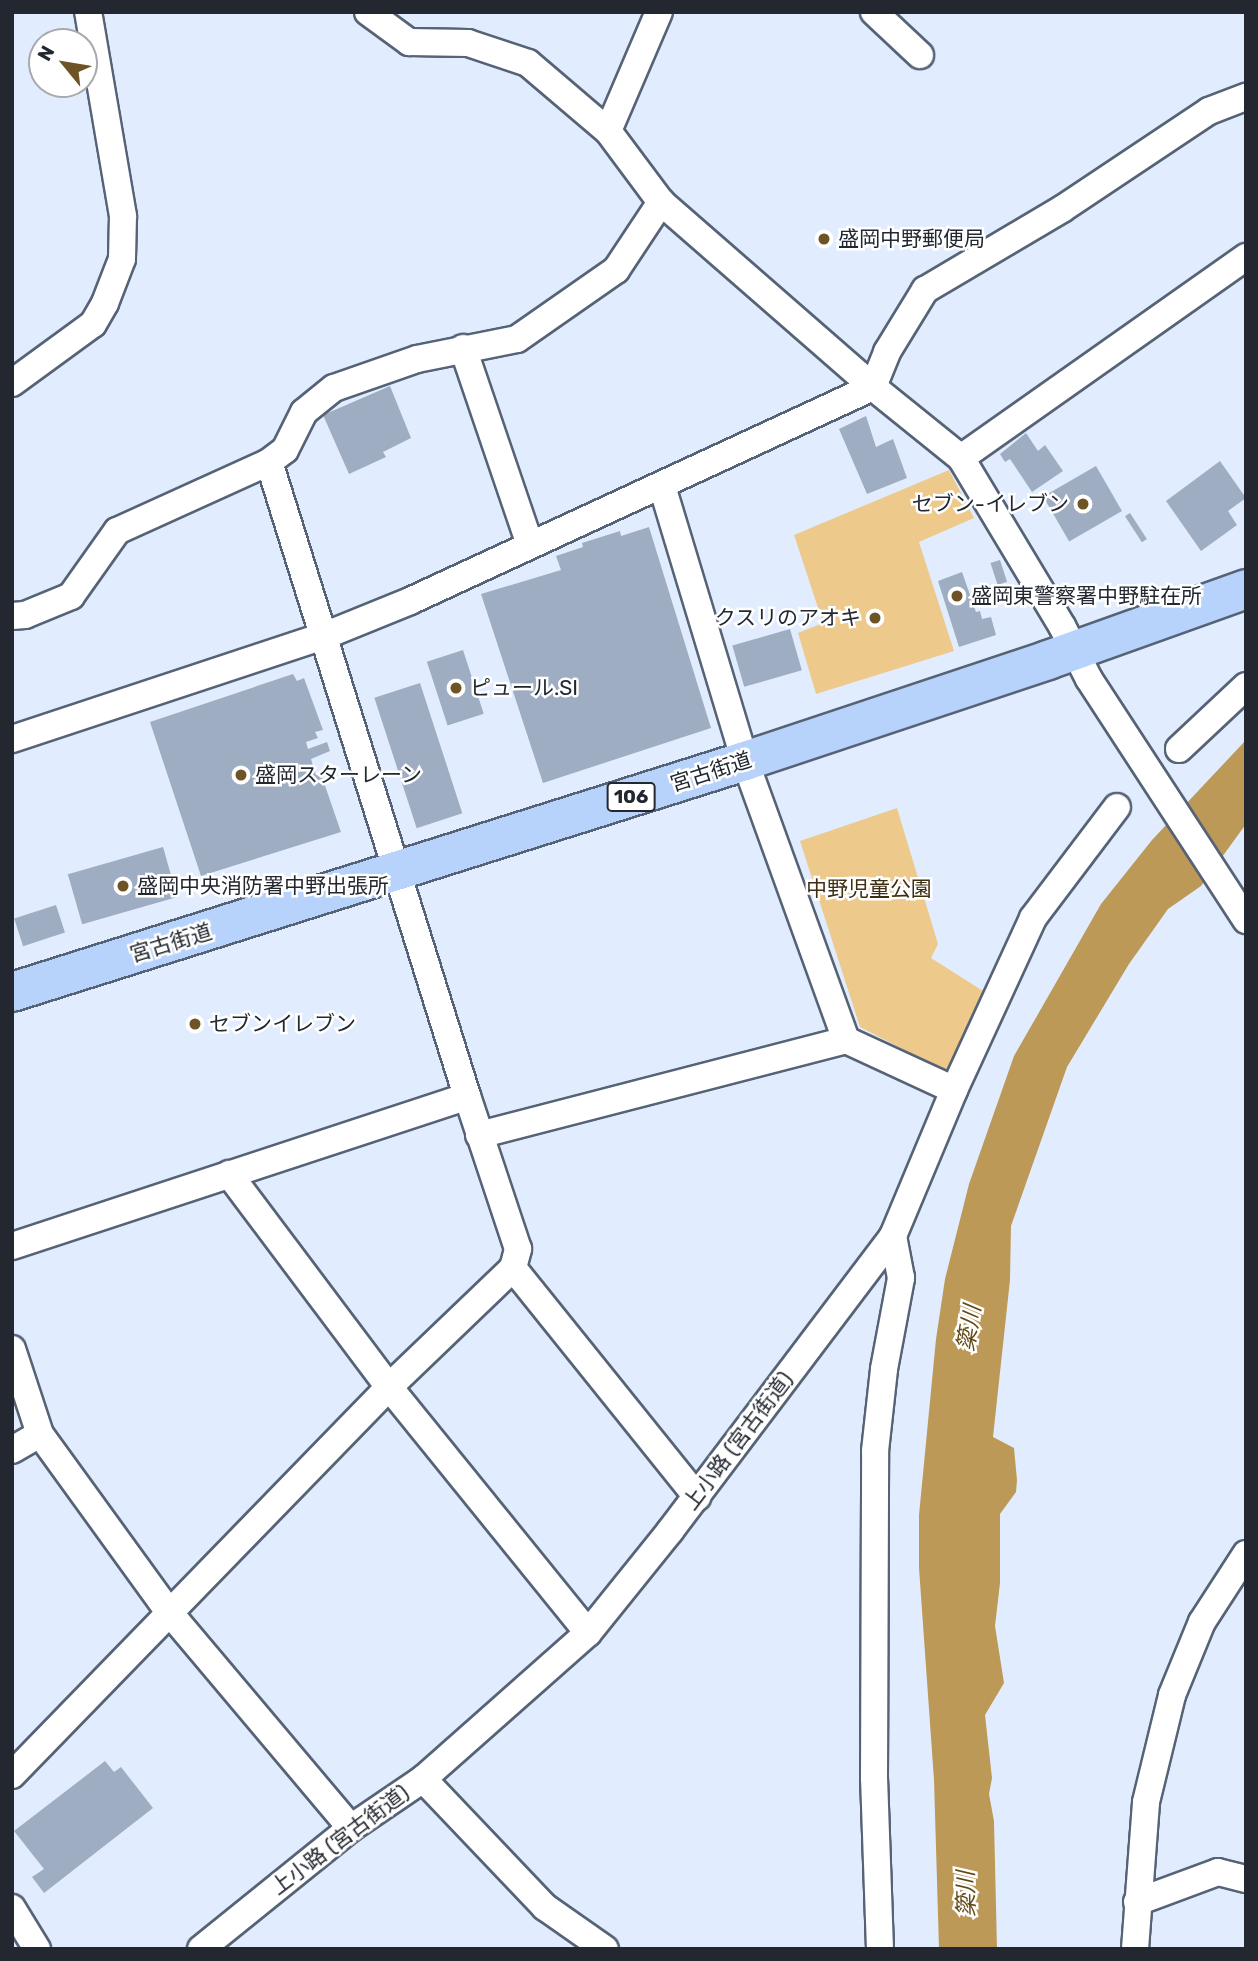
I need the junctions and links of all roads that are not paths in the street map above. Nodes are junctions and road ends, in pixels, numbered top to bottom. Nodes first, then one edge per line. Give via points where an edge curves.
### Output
1 (88, 12) edge
2 (368, 12) edge
3 (659, 12) edge
4 (874, 12) edge
5 (920, 55) dead end
6 (1246, 97) edge
7 (608, 131) junction
8 (661, 202) junction
9 (1246, 257) edge
10 (463, 348) junction
11 (12, 383) edge
12 (873, 387) junction
13 (961, 458) junction
14 (269, 462) junction
15 (662, 486) junction
16 (530, 545) junction
17 (1246, 589) edge
18 (12, 616) edge
19 (324, 636) junction
20 (1075, 650) junction
21 (1246, 686) edge
22 (12, 739) edge
23 (1179, 749) dead end
24 (745, 761) junction
25 (1117, 807) dead end
26 (397, 872) junction
27 (1246, 920) edge
28 (12, 992) edge
29 (845, 1040) junction
30 (954, 1090) junction
31 (467, 1096) junction
32 (479, 1135) junction
33 (229, 1174) junction
34 (893, 1236) junction
35 (12, 1246) edge
36 (513, 1268) junction
37 (12, 1349) edge
38 (389, 1387) junction
39 (40, 1434) junction
40 (12, 1450) edge
41 (697, 1497) junction
42 (1246, 1554) edge
43 (169, 1612) junction
44 (588, 1633) junction
45 (12, 1775) edge
46 (423, 1779) junction
47 (351, 1828) junction
48 (1246, 1879) edge
49 (1138, 1902) junction
50 (12, 1908) edge
51 (37, 1949) edge
52 (201, 1949) edge
53 (605, 1949) edge
54 (880, 1949) edge
55 (1135, 1949) edge

1 - 11 street via 123,216 122,260 93,324
2 - 7 street via 409,42 468,43 528,63
3 - 7 street
4 - 5 street
6 - 12 street via 1209,111 1062,209 925,290 887,352
7 - 8 street
8 - 10 street via 616,270 517,339
8 - 12 street
9 - 13 street
10 - 14 street via 334,388 304,412 285,450
10 - 16 street
12 - 13 street
12 - 15 street
13 - 20 street
14 - 18 street via 117,531 71,596
14 - 19 street
15 - 16 street
15 - 24 street
16 - 19 street
17 - 20 highway, 宮古街道 / 106
19 - 22 street
19 - 26 street
20 - 24 highway, 宮古街道 / 106
20 - 27 street
21 - 23 street
24 - 26 highway, 宮古街道 / 106
24 - 29 street
25 - 30 street, 上小路 (宮古街道) via 1034,918
26 - 28 highway, 宮古街道 / 106
26 - 31 street
29 - 30 street
29 - 32 street
30 - 34 street, 上小路 (宮古街道)
31 - 32 street
31 - 33 street
32 - 36 street via 518,1249
33 - 35 street
33 - 38 street
34 - 41 street, 上小路 (宮古街道)
34 - 54 street via 901,1278 874,1451 874,1778
36 - 38 street
36 - 41 street
37 - 39 street
38 - 43 street
38 - 44 street
39 - 40 street
39 - 43 street
41 - 44 street, 上小路 (宮古街道)
42 - 49 street via 1202,1622 1172,1695 1146,1802
43 - 45 street
43 - 47 street
44 - 46 street, 上小路 (宮古街道)
46 - 47 street, 上小路 (宮古街道)
46 - 53 street via 545,1907
47 - 52 street, 上小路 (宮古街道)
48 - 49 street via 1218,1872
49 - 55 street
50 - 51 street

